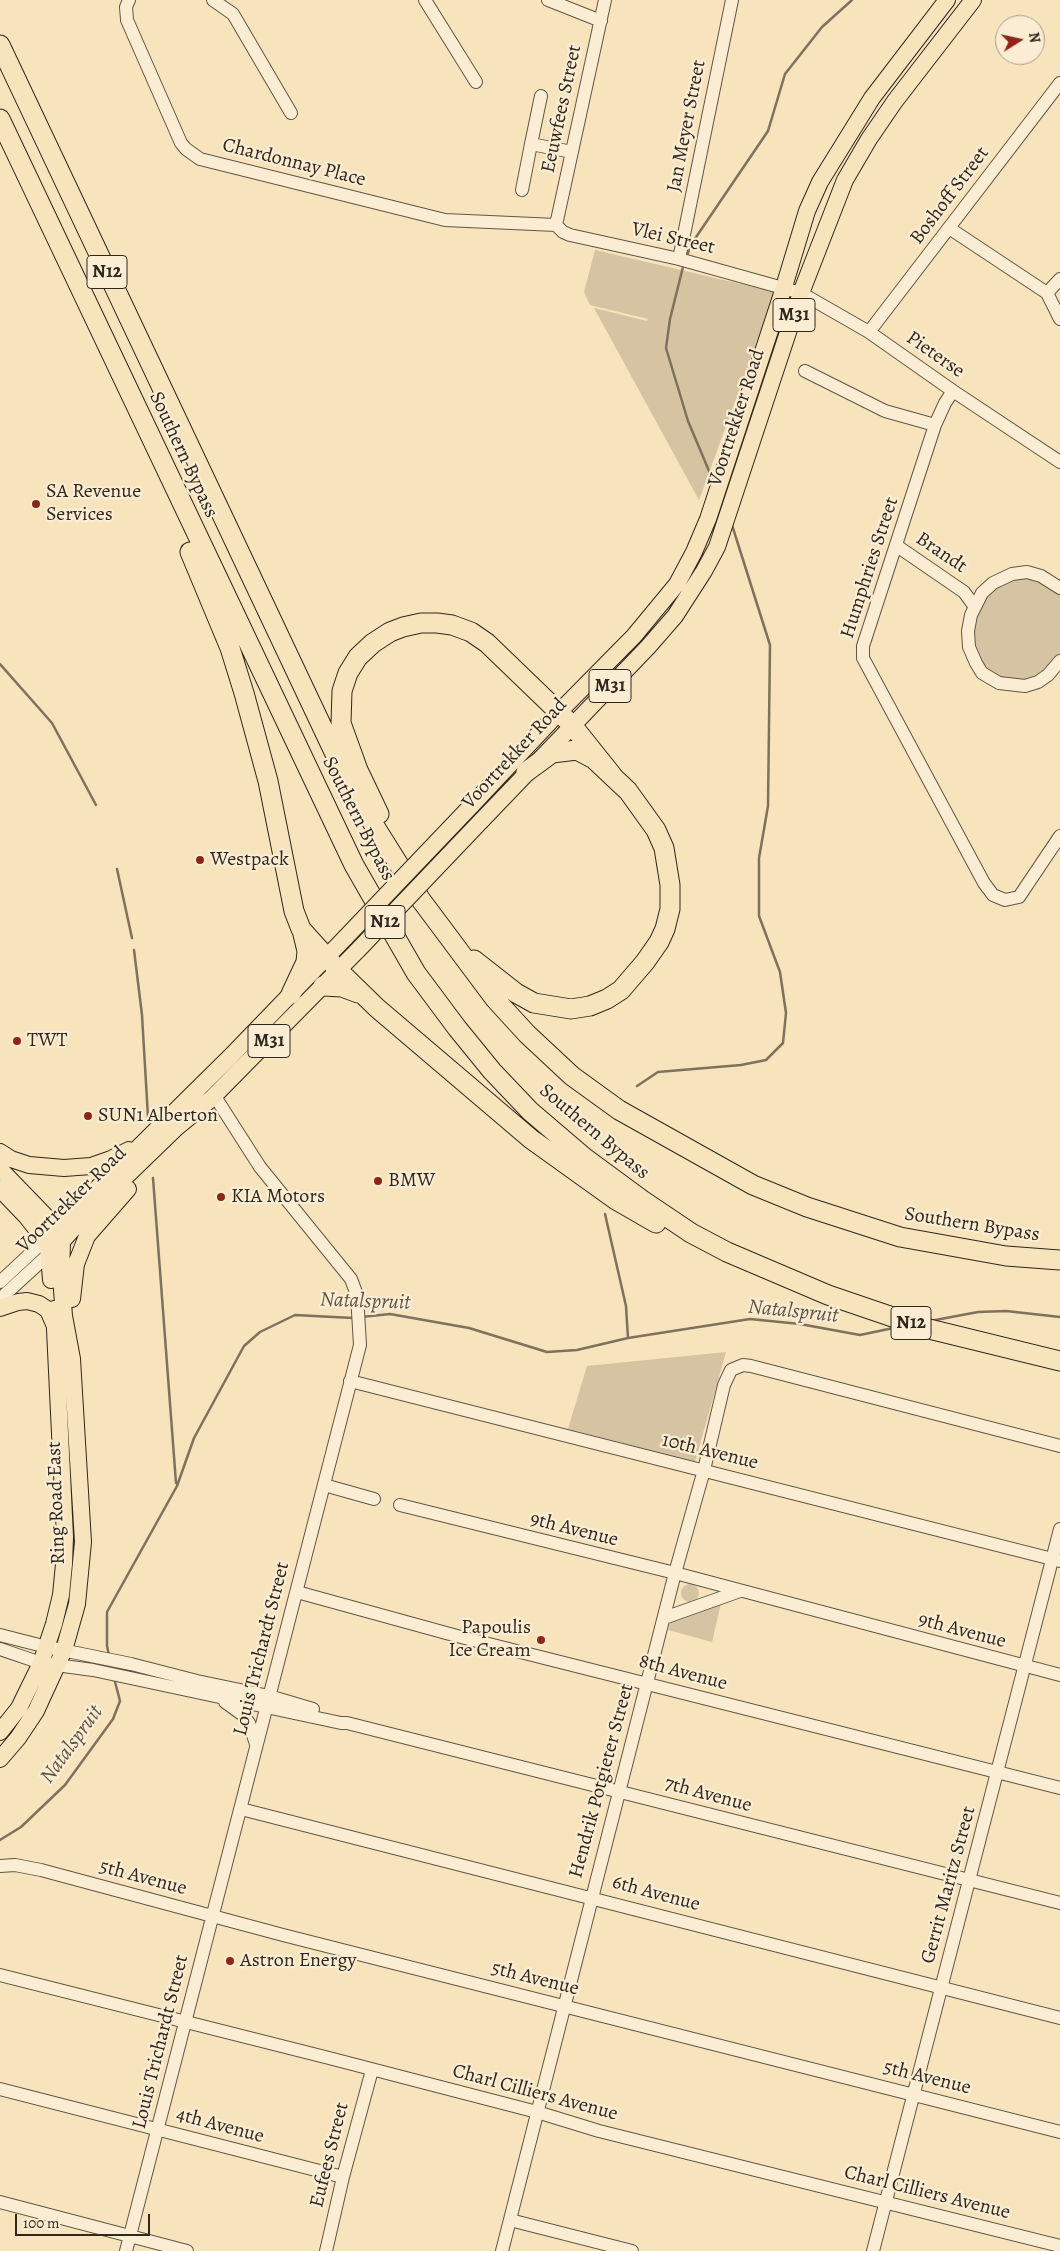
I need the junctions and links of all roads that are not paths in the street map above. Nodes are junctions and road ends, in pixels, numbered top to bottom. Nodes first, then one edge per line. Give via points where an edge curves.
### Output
1 (129, 0) edge
2 (213, 0) edge
3 (548, 0) edge
4 (605, 0) edge
5 (732, 0) edge
6 (947, 0) edge
7 (974, 0) edge
8 (432, 2) edge
9 (601, 21) junction
10 (0, 45) edge
11 (476, 82) dead end
12 (1060, 83) edge
13 (541, 96) dead end
14 (291, 112) dead end
15 (0, 119) edge
16 (531, 144) junction
17 (572, 152) junction
18 (522, 190) dead end
19 (556, 225) junction
20 (949, 228) junction
21 (680, 259) junction
22 (1060, 279) edge
23 (784, 287) junction
24 (801, 293) junction
25 (1047, 293) junction
26 (1060, 319) edge
27 (869, 332) junction
28 (805, 371) dead end
29 (127, 390) junction
30 (953, 392) junction
31 (935, 425) junction
32 (1060, 462) edge
33 (897, 546) junction
34 (1060, 588) edge
35 (964, 592) junction
36 (982, 594) junction
37 (975, 607) junction
38 (1060, 661) edge
39 (566, 718) junction
40 (526, 772) junction
41 (612, 775) junction
42 (1060, 836) edge
43 (421, 900) junction
44 (301, 929) junction
45 (453, 944) junction
46 (333, 964) junction
47 (324, 986) junction
48 (291, 994) junction
49 (366, 997) junction
50 (212, 1097) junction
51 (139, 1146) junction
52 (0, 1152) edge
53 (0, 1170) edge
54 (138, 1172) junction
55 (0, 1189) edge
56 (60, 1234) junction
57 (47, 1247) junction
58 (727, 1252) junction
59 (1060, 1260) edge
60 (0, 1282) edge
61 (0, 1300) edge
62 (0, 1308) edge
63 (56, 1331) junction
64 (72, 1359) junction
65 (1060, 1361) edge
66 (350, 1382) junction
67 (1060, 1446) edge
68 (704, 1470) junction
69 (324, 1484) junction
70 (374, 1499) dead end
71 (400, 1505) dead end
72 (1060, 1529) edge
73 (1056, 1560) edge
74 (675, 1573) junction
75 (698, 1580) junction
76 (740, 1591) junction
77 (297, 1592) junction
78 (703, 1604) junction
79 (664, 1618) junction
80 (0, 1635) edge
81 (0, 1648) edge
82 (44, 1655) junction
83 (61, 1658) junction
84 (1025, 1666) junction
85 (1060, 1675) edge
86 (647, 1684) junction
87 (215, 1697) junction
88 (268, 1702) junction
89 (0, 1732) edge
90 (256, 1747) junction
91 (0, 1759) edge
92 (998, 1773) junction
93 (1060, 1788) edge
94 (619, 1791) junction
95 (241, 1809) junction
96 (0, 1866) edge
97 (968, 1881) junction
98 (591, 1897) junction
99 (1060, 1903) edge
100 (213, 1916) junction
101 (0, 1975) edge
102 (942, 1988) junction
103 (564, 2006) junction
104 (1060, 2018) edge
105 (185, 2022) junction
106 (372, 2070) junction
107 (0, 2089) edge
108 (913, 2094) junction
109 (537, 2112) junction
110 (159, 2130) junction
111 (1060, 2132) edge
112 (343, 2177) junction
113 (0, 2202) edge
114 (886, 2202) junction
115 (510, 2220) junction
116 (130, 2236) junction
117 (1060, 2246) edge
118 (126, 2251) edge
119 (187, 2251) edge
120 (326, 2251) edge
121 (502, 2251) edge
122 (632, 2251) edge
123 (873, 2251) edge

1 - 19 street, Chardonnay Place via 127,20 181,143 200,159 445,220
2 - 14 street via 232,14
3 - 9 street
4 - 9 street, Eeuwfees Street
5 - 21 street, Jan Meyer Street
6 - 23 main road, Voortrekker Road / M31 via 872,98 820,182 807,211
7 - 24 main road, Voortrekker Road / M31 via 869,139 845,180
8 - 11 street
9 - 17 street, Eeuwfees Street
10 - 43 highway, Southern Bypass / N12 via 352,790
12 - 20 street, Boshoff Street
13 - 16 street
15 - 29 highway, Southern Bypass / N12
16 - 17 street
16 - 18 street
17 - 19 street, Eeuwfees Street
19 - 21 street, Vlei Street via 570,236
20 - 25 street
20 - 27 street, Boshoff Street
21 - 23 street, Vlei Street
22 - 25 street
23 - 24 street, Pieterse
23 - 39 main road, Voortrekker Road / M31 via 711,510 682,576
24 - 27 street, Pieterse
24 - 39 main road, Voortrekker Road / M31 via 708,564 675,616 648,647
25 - 26 street
27 - 30 street, Pieterse
28 - 31 street via 885,411
29 - 44 highway via 232,657 268,781 294,910
29 - 58 highway, Southern Bypass / N12 via 350,857 416,973 492,1071 530,1111 585,1158 642,1200
30 - 31 street, Humphries Street
30 - 32 street, Pieterse
31 - 33 street, Humphries Street
33 - 35 street, Brandt
33 - 42 street, Humphries Street via 863,646 863,658 984,883 999,899 1018,897
34 - 36 street, Brandt via 1041,576 1027,572 993,583
35 - 36 street, Brandt
35 - 37 street, Brandt
36 - 37 street, Brandt
37 - 38 street, Brandt via 968,631 969,647 982,673 999,683 1025,686 1048,675
39 - 40 main road, Voortrekker Road / M31
39 - 41 highway
39 - 43 highway via 487,643 452,625 437,623 403,627 373,643 358,657 342,691 341,723 358,770
39 - 46 main road, Voortrekker Road / M31, bridge via 471,806 346,937
40 - 41 highway via 552,753 577,750 594,758
40 - 46 main road, Voortrekker Road / M31, bridge via 358,950
41 - 45 highway via 656,830 668,863 670,909 665,929 634,978 607,999 590,1006 553,1008 534,1003 516,993
43 - 45 highway, Southern Bypass / N12
44 - 46 highway
44 - 48 highway via 307,951 306,962
45 - 59 highway, Southern Bypass / N12 via 495,999 572,1076 619,1110 753,1184 807,1207 900,1237 1006,1256
46 - 47 main road, Voortrekker Road / M31
46 - 48 main road, Voortrekker Road / M31
46 - 49 highway
47 - 49 highway via 347,988
47 - 50 main road, Voortrekker Road / M31
48 - 51 main road, Voortrekker Road / M31
49 - 58 highway via 524,1134 582,1177 645,1218
50 - 54 main road, Voortrekker Road / M31 via 176,1128
50 - 54 main road via 171,1144
50 - 66 street, Louis Trichardt Street via 287,1203 348,1274 358,1295 360,1341
51 - 52 main road via 111,1159 78,1168 39,1167 11,1159
51 - 56 main road, Voortrekker Road / M31
53 - 56 main road
54 - 56 main road, Voortrekker Road / M31
54 - 64 main road via 81,1248 73,1279
55 - 57 main road via 26,1216
56 - 57 main road, Voortrekker Road / M31
56 - 64 main road, Ring Road East via 64,1316
57 - 60 street, Voortrekker Road / M31
57 - 61 street, Voortrekker Road / M31
57 - 63 main road, Ring Road East
58 - 65 highway, Southern Bypass / N12 via 828,1295 924,1328
62 - 63 main road via 27,1301 39,1304 52,1317
63 - 82 main road, Ring Road East via 64,1564 61,1595
64 - 83 main road, Ring Road East via 83,1542 77,1604
66 - 68 street, 10th Avenue
66 - 69 street, Louis Trichardt Street
67 - 68 street, Hendrik Potgieter Street via 743,1365 731,1370 724,1385
68 - 73 street, 10th Avenue
68 - 74 street, Hendrik Potgieter Street
69 - 70 street
69 - 77 street, Louis Trichardt Street
71 - 74 street, 9th Avenue
72 - 73 street, Gerrit Maritz Street
73 - 84 street, Gerrit Maritz Street
74 - 75 street, 9th Avenue
74 - 79 street, Hendrik Potgieter Street
75 - 76 street, 9th Avenue
75 - 78 street via 704,1594
76 - 78 street
76 - 84 street, 9th Avenue
77 - 86 street, 8th Avenue
77 - 88 street, Louis Trichardt Street
78 - 79 street
79 - 86 street, Hendrik Potgieter Street
80 - 82 street
81 - 82 street
82 - 83 street
82 - 89 main road, Ring Road East via 19,1708
83 - 87 street, 7th Avenue via 93,1670
83 - 88 street, 7th Avenue via 95,1657 131,1664
83 - 91 main road, Ring Road East via 36,1711
84 - 85 street, 9th Avenue
84 - 92 street, Gerrit Maritz Street
86 - 92 street, 8th Avenue
86 - 94 street, Hendrik Potgieter Street
87 - 88 street, 7th Avenue
87 - 90 street via 243,1715 252,1729
88 - 90 street, Louis Trichardt Street
88 - 94 street, 7th Avenue via 342,1718 347,1723
90 - 95 street, Louis Trichardt Street
92 - 93 street, 8th Avenue
92 - 97 street, Gerrit Maritz Street
94 - 97 street, 7th Avenue
94 - 98 street, Hendrik Potgieter Street
95 - 98 street, 6th Avenue
95 - 100 street, Louis Trichardt Street
96 - 100 street, 5th Avenue via 40,1870
97 - 99 street, 7th Avenue
97 - 102 street, Gerrit Maritz Street
98 - 102 street, 6th Avenue
98 - 103 street, Hendrik Potgieter Street
100 - 103 street, 5th Avenue
100 - 105 street, Louis Trichardt Street
101 - 105 street, Charl Cilliers Avenue
102 - 104 street, 6th Avenue
102 - 108 street, Gerrit Maritz Street
103 - 108 street, 5th Avenue
103 - 109 street, Hendrik Potgieter Street
105 - 106 street, Charl Cilliers Avenue
105 - 110 street, Louis Trichardt Street
106 - 109 street, Charl Cilliers Avenue
106 - 112 street, Eufees Street
107 - 110 street, 4th Avenue
108 - 111 street, 5th Avenue
108 - 114 street, Gerrit Maritz Street
109 - 114 street, Charl Cilliers Avenue via 598,2131
109 - 115 street, Hendrik Potgieter Street
110 - 112 street, 4th Avenue
110 - 116 street, Louis Trichardt Street
112 - 120 street, Eufees Street
113 - 116 street
114 - 117 street, Charl Cilliers Avenue
114 - 123 street, Gerrit Maritz Street
115 - 121 street, Hendrik Potgieter Street
115 - 122 street
116 - 118 street, Louis Trichardt Street
116 - 119 street

